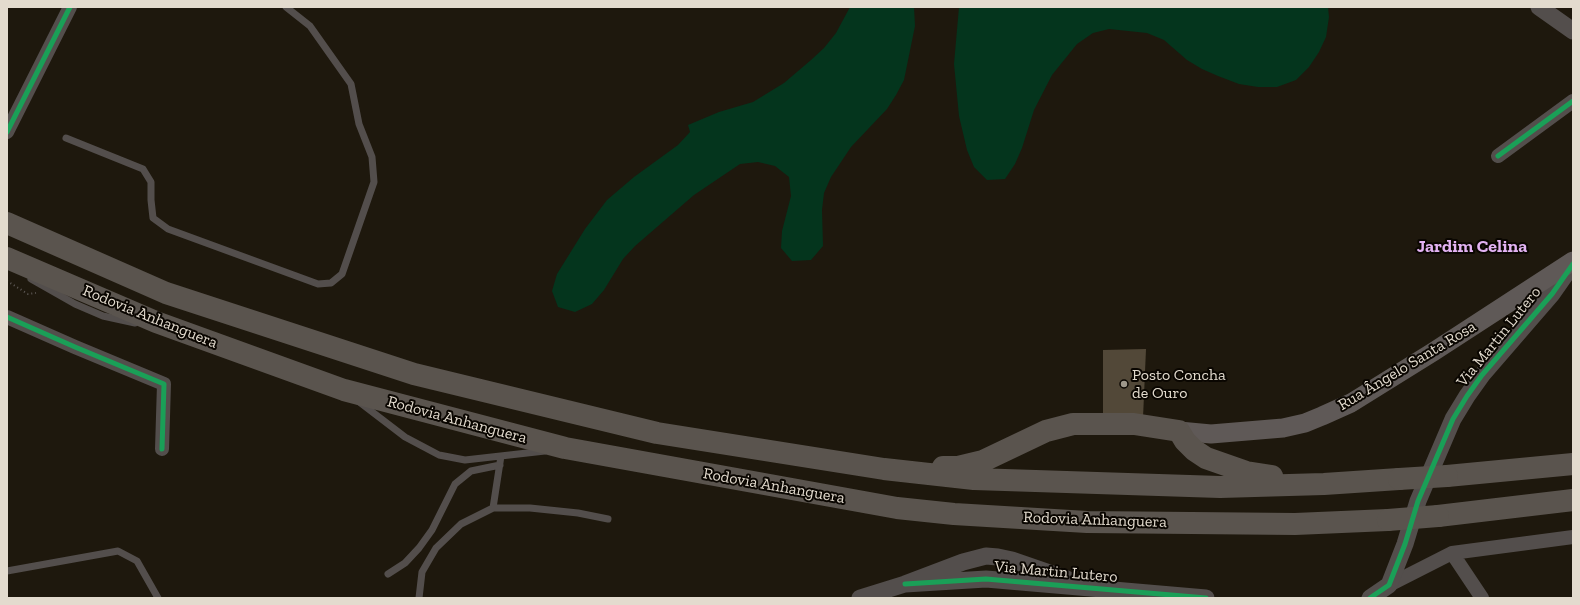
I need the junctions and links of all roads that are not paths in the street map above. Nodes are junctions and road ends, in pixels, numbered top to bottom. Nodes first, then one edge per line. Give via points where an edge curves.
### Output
1 (70, 7) edge
2 (286, 7) edge
3 (1539, 7) edge
4 (1573, 31) edge
5 (1573, 101) edge
6 (7, 132) edge
7 (66, 138) dead end
8 (1498, 156) dead end
9 (7, 223) edge
10 (1573, 263) edge
11 (7, 265) edge
12 (17, 269) edge
13 (7, 317) edge
14 (208, 341) junction
15 (344, 390) junction
16 (1179, 431) junction
17 (565, 448) junction
18 (162, 449) dead end
19 (501, 456) junction
20 (1573, 464) edge
21 (500, 465) junction
22 (884, 469) junction
23 (1324, 484) junction
24 (1573, 500) edge
25 (493, 508) junction
26 (608, 519) dead end
27 (1573, 537) edge
28 (1452, 553) junction
29 (992, 557) junction
30 (7, 571) edge
31 (388, 574) dead end
32 (990, 580) junction
33 (1389, 585) junction
34 (1096, 588) junction
35 (899, 590) edge
36 (158, 598) edge
37 (419, 598) edge
38 (860, 598) edge
39 (1206, 598) edge
40 (1370, 598) edge
41 (1482, 598) edge

1 - 6 street
2 - 7 lane via 310,26 351,84 359,124 372,157 374,182 342,274 331,283 318,284 168,229 153,218 151,182 143,169
3 - 4 street
5 - 8 street
9 - 22 highway, Rodovia Anhanguera via 166,293 414,374 657,433
10 - 16 main road, Rua Ângelo Santa Rosa via 1351,403 1322,416 1283,428 1212,434
10 - 33 street, Via Martin Lutero via 1552,294 1482,375 1453,419 1418,501
11 - 12 lane
12 - 14 highway, Rodovia Anhanguera
12 - 14 lane via 50,291 103,316
13 - 18 street via 164,384
14 - 15 highway, Rodovia Anhanguera
15 - 17 highway, Rodovia Anhanguera
15 - 19 lane via 404,437 439,455 466,460
16 - 22 highway via 1134,424 1073,424 1046,431 983,460 958,467
16 - 23 highway via 1194,450 1226,466 1246,472
17 - 19 lane
17 - 24 highway, Rodovia Anhanguera, bridge via 897,508 1087,522 1295,524 1388,520
19 - 21 lane
20 - 23 highway, Rodovia Anhanguera, bridge via 1399,480
21 - 25 lane
21 - 31 lane via 472,471 455,484 432,530 404,563
22 - 23 highway, Rodovia Anhanguera via 974,479 1220,487
25 - 26 lane via 530,508
25 - 37 lane via 461,524 436,548 422,572
27 - 28 street
28 - 33 street
28 - 41 street
29 - 32 street via 1000,569
29 - 34 street, Via Martin Lutero via 1012,560
29 - 35 street, Via Martin Lutero via 946,568
30 - 36 lane via 118,551 137,561
32 - 34 street, Via Martin Lutero
32 - 35 street, Via Martin Lutero
33 - 40 street
34 - 39 street, Via Martin Lutero
35 - 38 street, Via Martin Lutero

